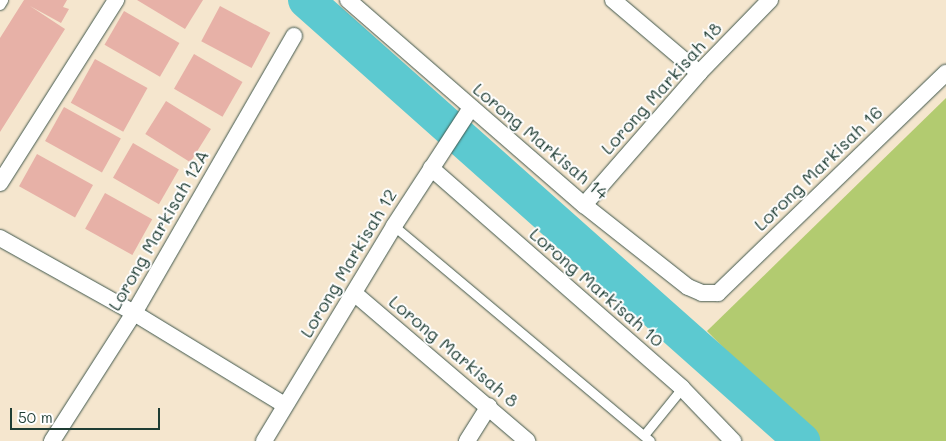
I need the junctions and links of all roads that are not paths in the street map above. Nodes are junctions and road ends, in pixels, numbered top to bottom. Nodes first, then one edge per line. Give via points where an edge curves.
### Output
1 (3, 0) edge
2 (116, 0) edge
3 (348, 0) edge
4 (613, 0) edge
5 (770, 0) edge
6 (0, 5) edge
7 (294, 36) dead end
8 (699, 73) junction
9 (946, 73) edge
10 (466, 114) junction
11 (431, 168) junction
12 (0, 183) edge
13 (584, 205) junction
14 (394, 226) junction
15 (2, 243) edge
16 (354, 293) junction
17 (718, 293) joint
18 (134, 312) junction
19 (682, 388) junction
20 (285, 405) junction
21 (489, 406) junction
22 (647, 438) edge
23 (52, 441) edge
24 (264, 441) edge
25 (467, 441) edge
26 (527, 441) edge
27 (733, 441) edge

1 - 6 lane
2 - 12 street
3 - 10 street, Lorong Markisah 14
4 - 8 street
5 - 8 street, Lorong Markisah 18
7 - 18 street, Lorong Markisah 12A
8 - 13 street, Lorong Markisah 18
9 - 17 street, Lorong Markisah 16
10 - 11 street, Lorong Markisah 12
10 - 13 street, Lorong Markisah 14
11 - 14 street, Lorong Markisah 12
11 - 19 street, Lorong Markisah 10
13 - 17 street, Lorong Markisah 14 via 688,287 702,293
14 - 16 street, Lorong Markisah 12
14 - 22 lane
15 - 18 street
16 - 20 street, Lorong Markisah 12
16 - 21 street, Lorong Markisah 8
18 - 20 street
18 - 23 street, Lorong Markisah 12A
19 - 22 lane
19 - 27 street, Lorong Markisah 10
20 - 24 street, Lorong Markisah 12
21 - 25 street
21 - 26 street, Lorong Markisah 8

